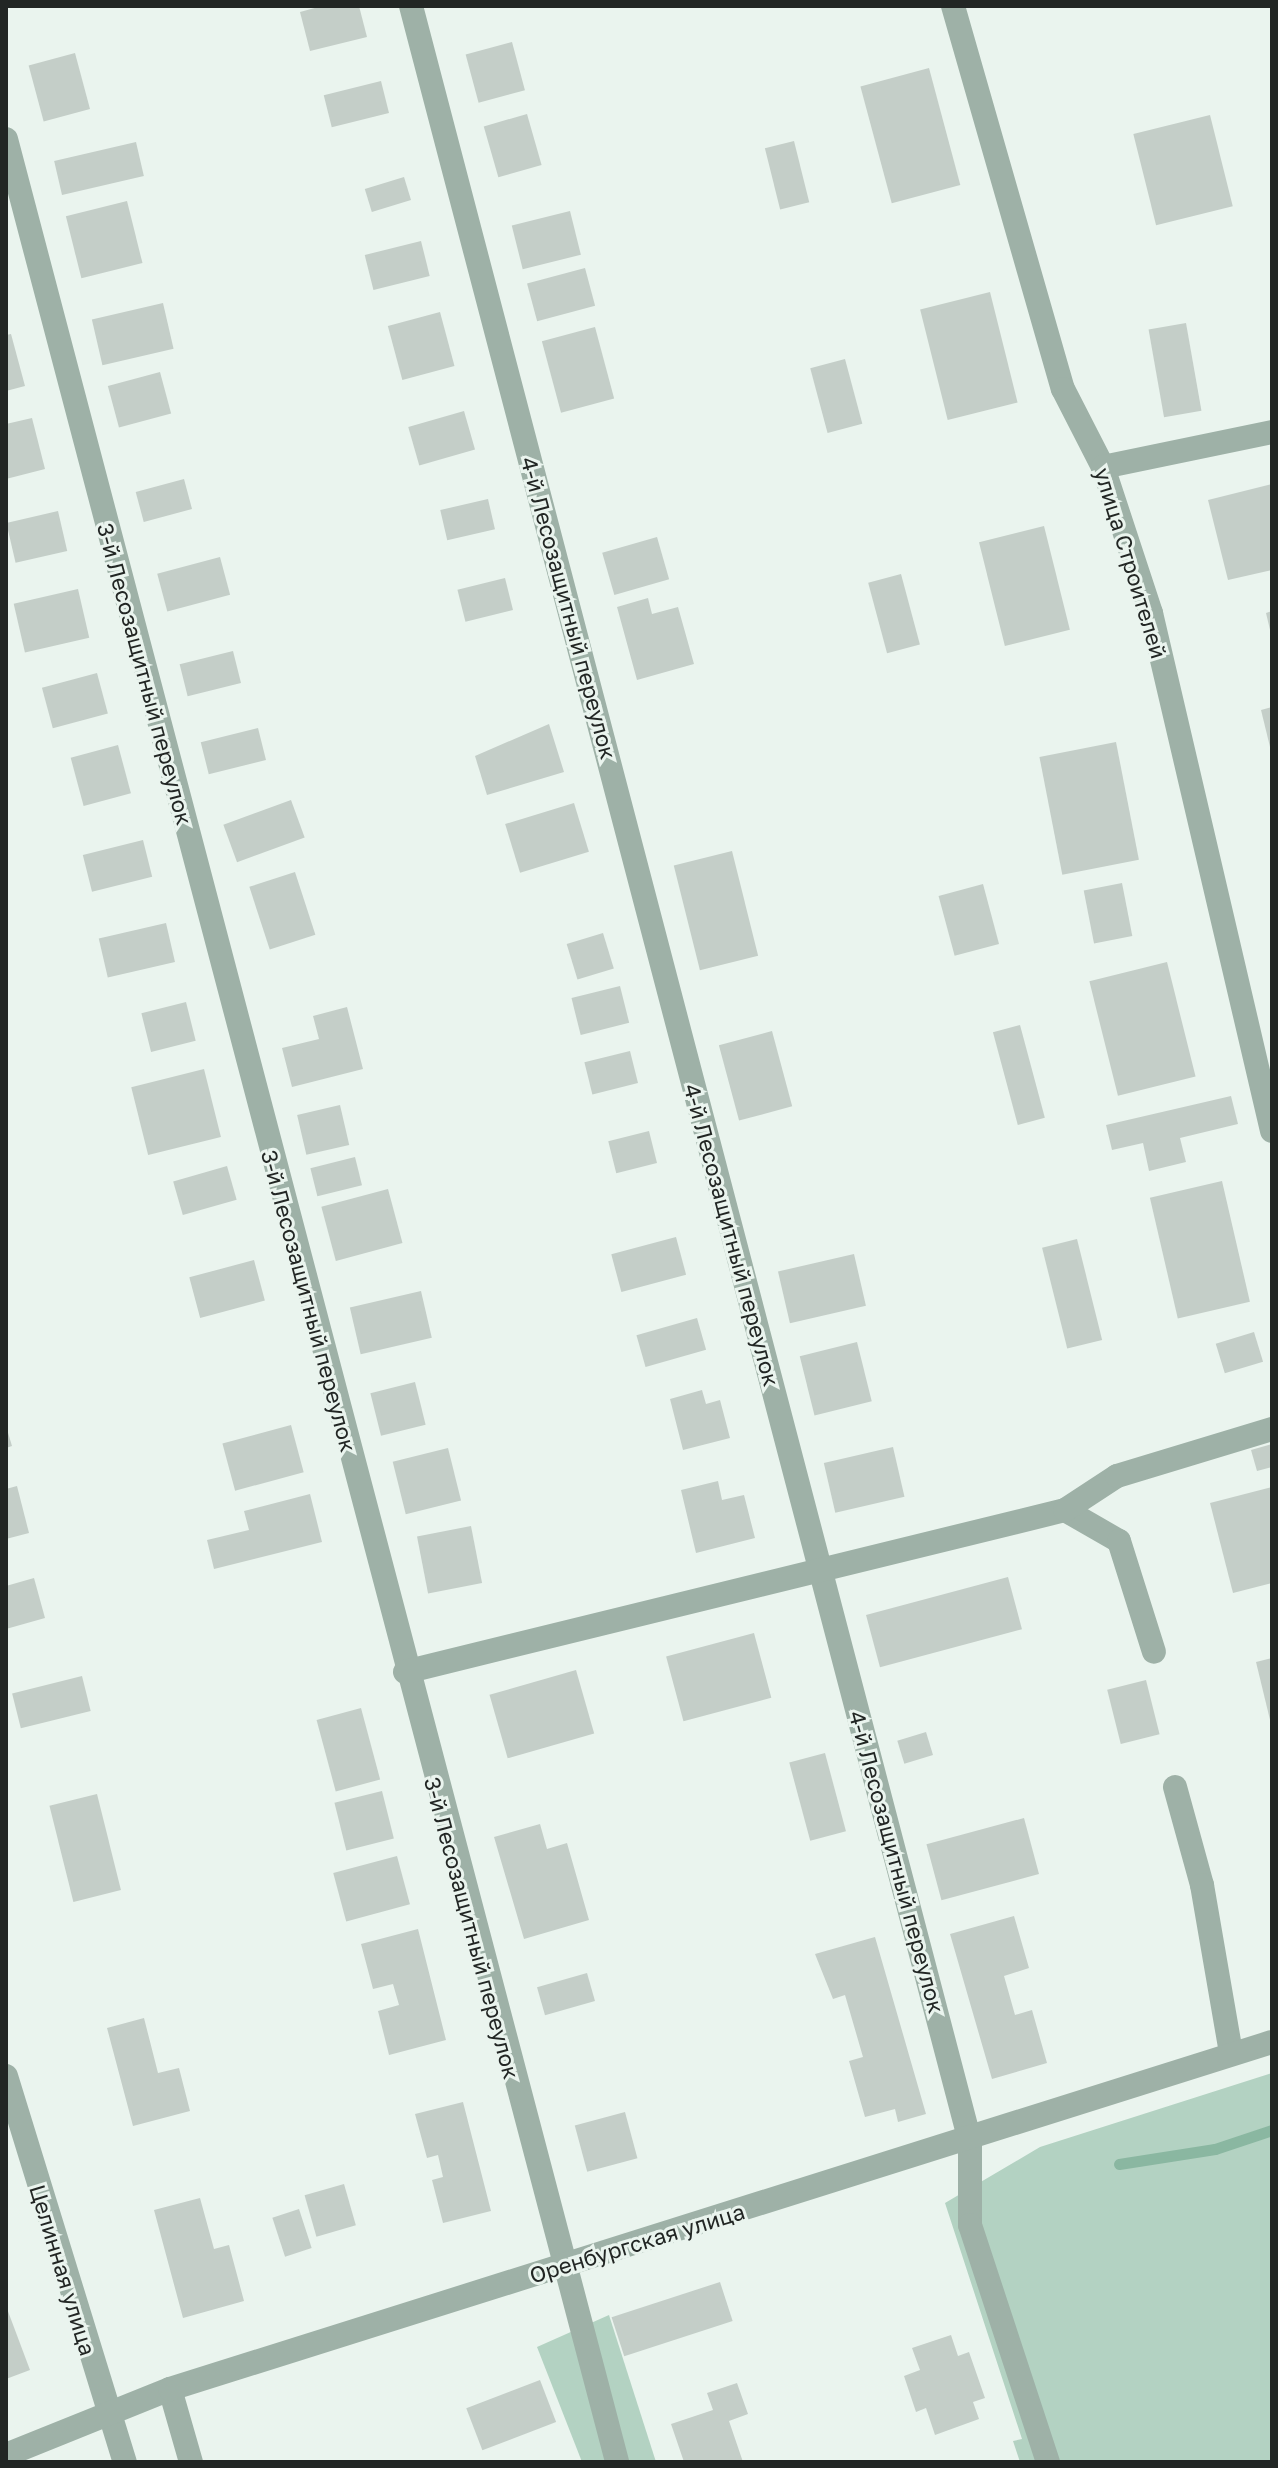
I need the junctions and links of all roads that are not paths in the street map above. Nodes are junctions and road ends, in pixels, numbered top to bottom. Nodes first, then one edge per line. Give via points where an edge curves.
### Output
1 (411, 6) edge
2 (953, 6) edge
3 (6, 139) edge
4 (1272, 432) edge
5 (1103, 467) junction
6 (1272, 1131) edge
7 (1272, 1429) edge
8 (1065, 1510) junction
9 (820, 1570) junction
10 (1154, 1652) dead end
11 (405, 1672) junction
12 (1175, 1787) dead end
13 (1272, 2042) edge
14 (1231, 2053) junction
15 (6, 2076) edge
16 (970, 2141) junction
17 (560, 2265) junction
18 (170, 2389) junction
19 (105, 2412) junction
20 (6, 2455) edge
21 (125, 2462) edge
22 (191, 2462) edge
23 (617, 2462) edge
24 (1048, 2462) edge

1 - 9 street, 4-й Лесозащитный переулок
2 - 5 street, улица Строителей via 1063,389
3 - 11 street, 3-й Лесозащитный переулок
4 - 5 street
5 - 6 street, улица Строителей via 1151,613
7 - 8 street via 1117,1476
8 - 9 street
8 - 10 street via 1119,1541
9 - 11 street
9 - 16 street, 4-й Лесозащитный переулок
11 - 17 street, 3-й Лесозащитный переулок
12 - 14 street via 1202,1885
13 - 14 street, Оренбургская улица
14 - 16 street, Оренбургская улица
15 - 19 street, Целинная улица
16 - 17 street, Оренбургская улица
16 - 24 street, 4-й Лесозащитный переулок via 970,2225
17 - 18 street, Оренбургская улица
17 - 23 street, 3-й Лесозащитный переулок
18 - 19 street, Оренбургская улица
18 - 22 street
19 - 20 street, Оренбургская улица
19 - 21 street, Целинная улица

